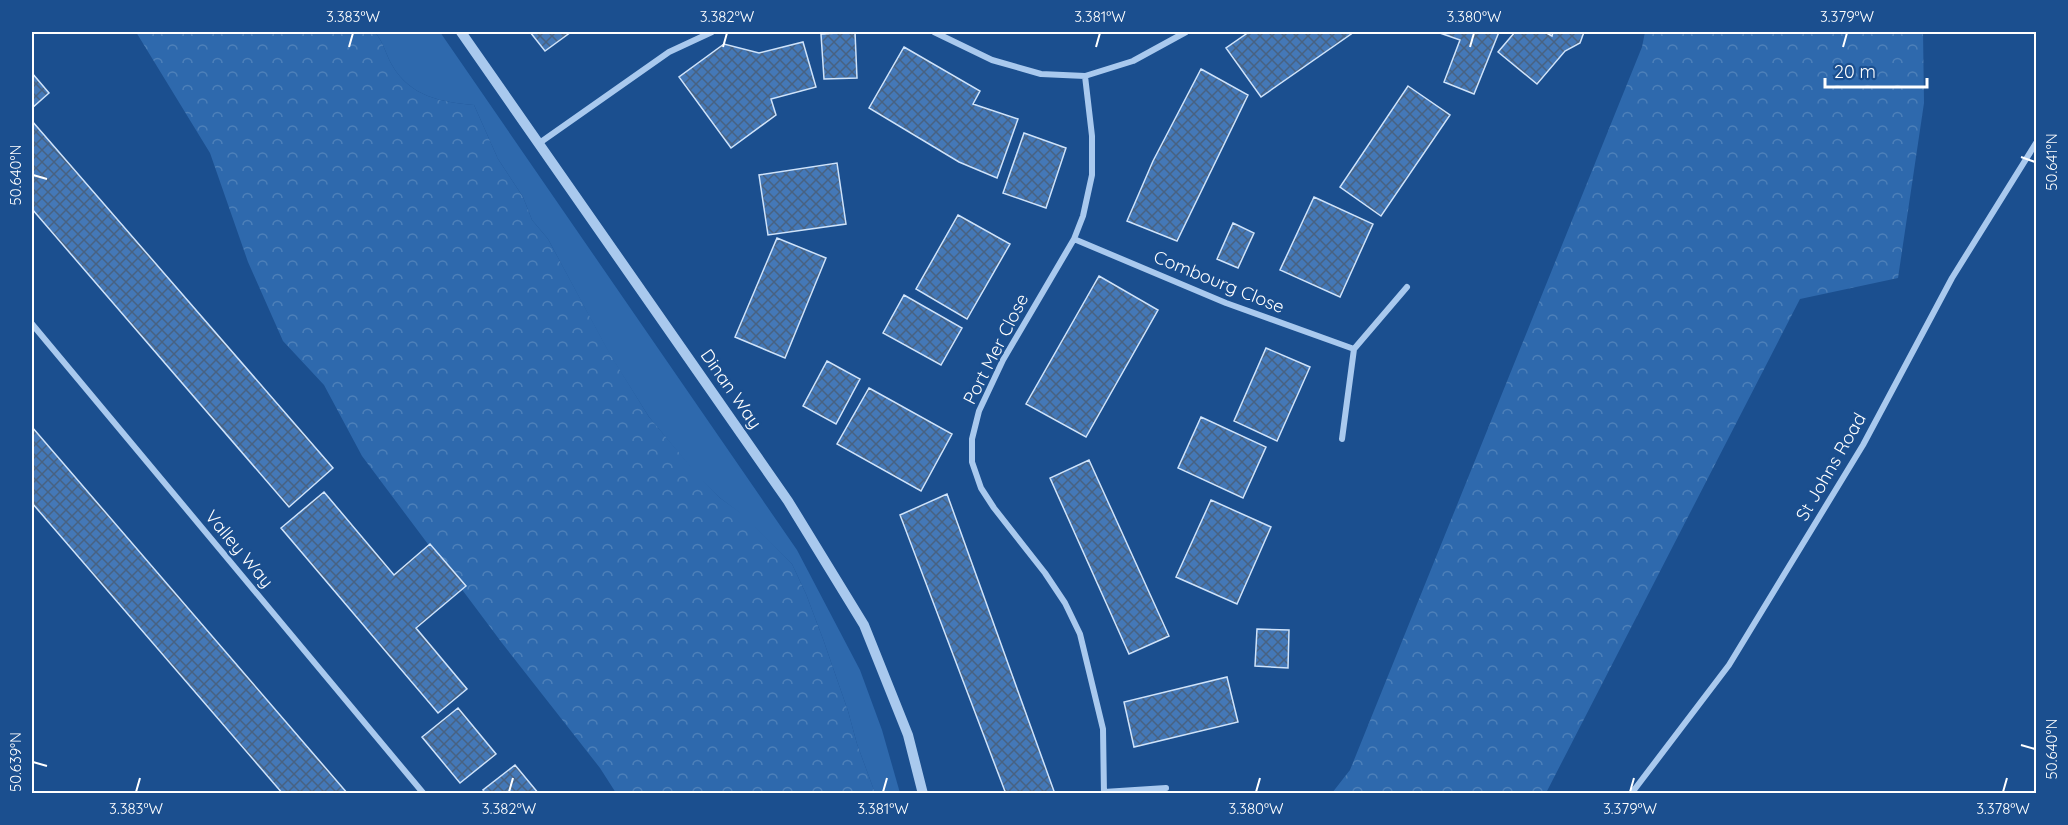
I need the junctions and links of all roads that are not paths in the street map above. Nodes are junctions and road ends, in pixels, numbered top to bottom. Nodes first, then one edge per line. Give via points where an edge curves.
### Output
1 (461, 32) edge
2 (712, 32) edge
3 (934, 32) edge
4 (1186, 32) edge
5 (1084, 76) junction
6 (2037, 143) edge
7 (538, 144) junction
8 (1074, 239) junction
9 (1407, 287) dead end
10 (32, 324) edge
11 (1354, 349) junction
12 (1342, 439) dead end
13 (1166, 788) dead end
14 (1104, 793) edge
15 (424, 794) edge
16 (923, 794) edge
17 (1631, 794) edge

1 - 7 street, Dinan Way
2 - 7 street via 669,52
3 - 5 street via 992,60 1041,74
4 - 5 street via 1133,61
5 - 8 street, Port Mer Close via 1092,136 1092,175
6 - 17 street, St Johns Road via 1952,278 1863,445 1729,665
7 - 16 street, Dinan Way via 788,501 864,625 908,735
8 - 11 street, Combourg Close via 1226,303
8 - 14 street, Port Mer Close via 1003,360 979,411 972,439 972,462 981,488 1045,573 1080,634 1103,729
9 - 11 street
10 - 15 street, Valley Way
11 - 12 street
13 - 14 street, Port Mer Close

